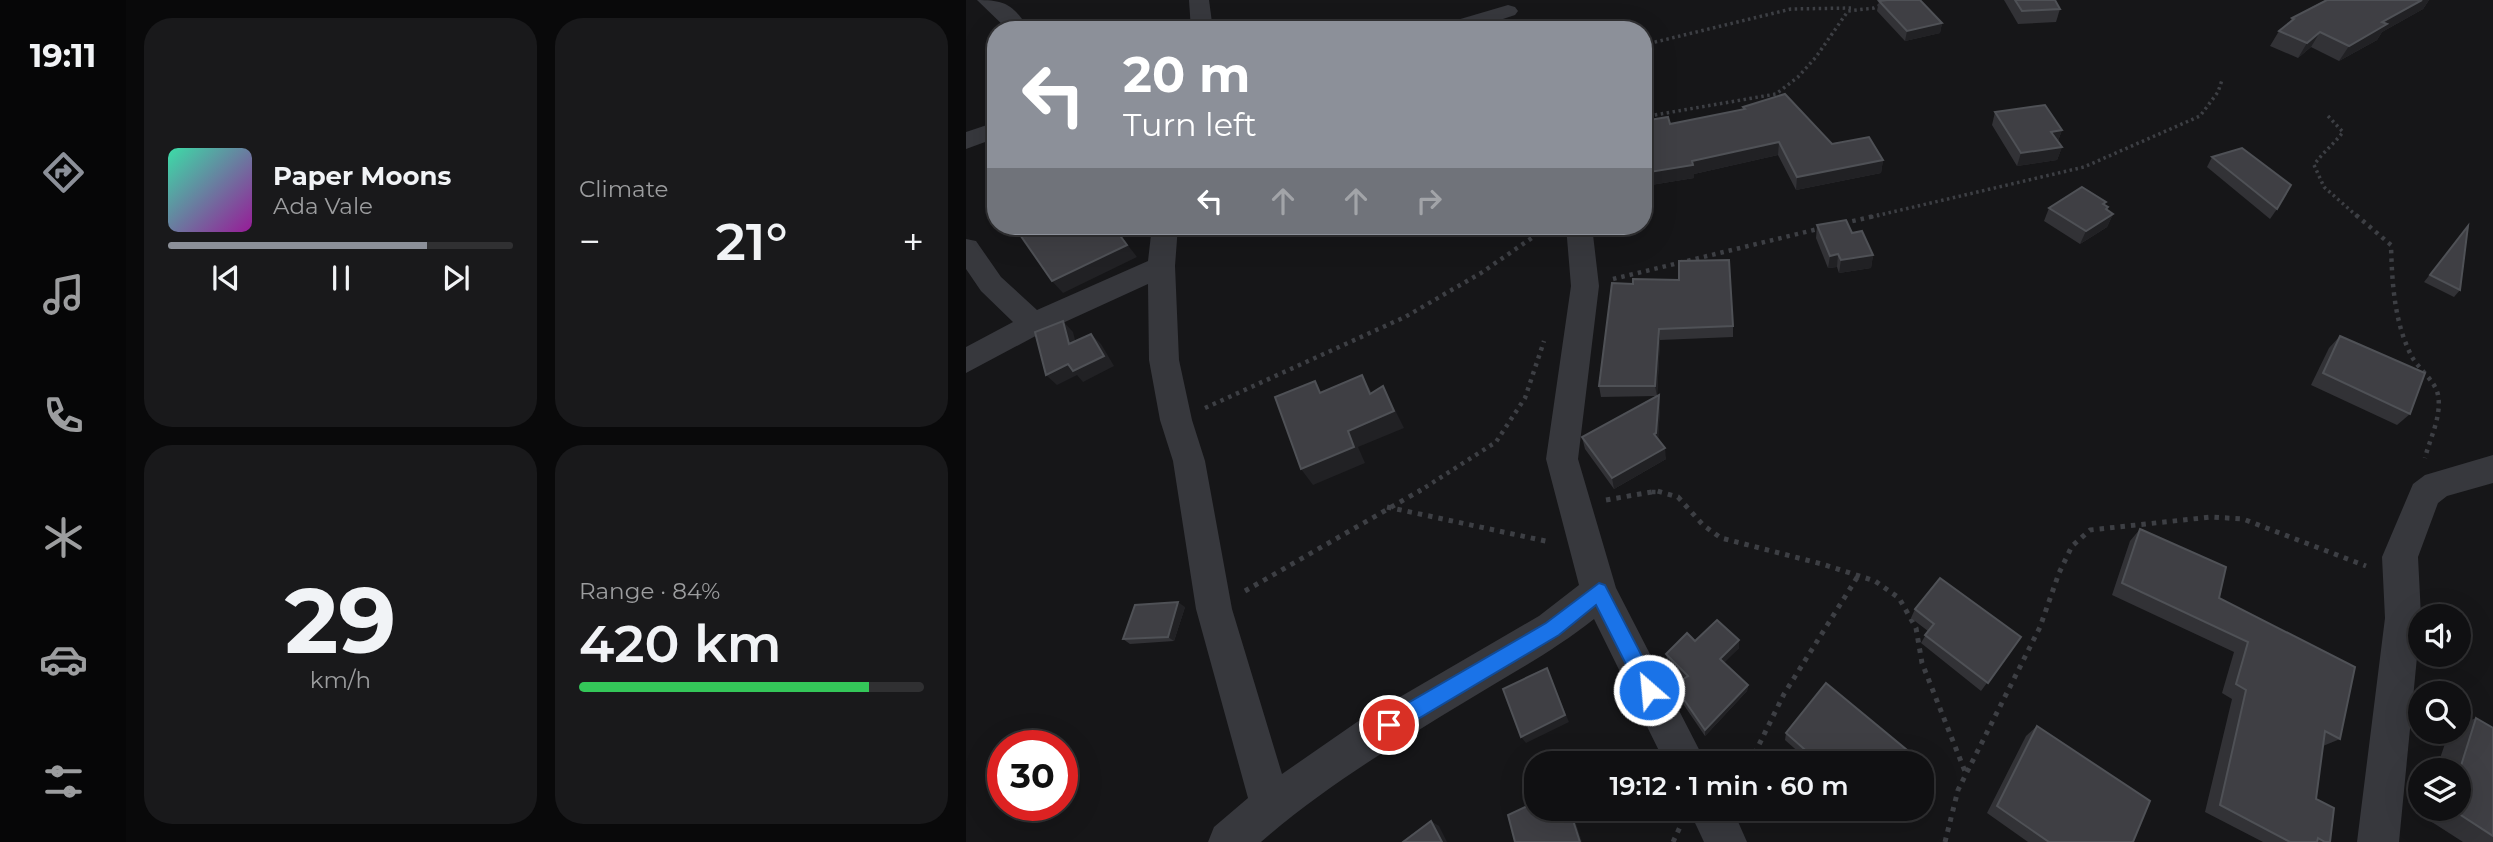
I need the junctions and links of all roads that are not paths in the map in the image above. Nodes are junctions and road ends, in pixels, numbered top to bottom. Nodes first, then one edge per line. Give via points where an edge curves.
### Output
1 (987, 0) edge
2 (1199, 0) edge
3 (1508, 14) edge
4 (1012, 21) edge
5 (1201, 21) edge
6 (1482, 21) edge
7 (987, 133) edge
8 (966, 141) edge
9 (1164, 235) edge
10 (1567, 235) edge
11 (966, 248) edge
12 (1161, 266) junction
13 (1033, 324) junction
14 (966, 361) edge
15 (2493, 468) edge
16 (1599, 592) junction
17 (1680, 751) edge
18 (1271, 806) junction
19 (1716, 821) edge
20 (1229, 842) edge
21 (1726, 842) edge
22 (2378, 842) edge

1 - 4 street
2 - 5 street
3 - 6 street
7 - 8 street
9 - 12 street
10 - 16 street via 1585,286 1562,459
11 - 13 street via 991,284
12 - 13 street
12 - 18 street via 1164,360 1189,461 1214,609
13 - 14 street
15 - 22 street via 2437,485 2425,494 2400,557 2403,618
16 - 17 street
16 - 18 street via 1552,629 1371,736
18 - 20 street
19 - 21 street

